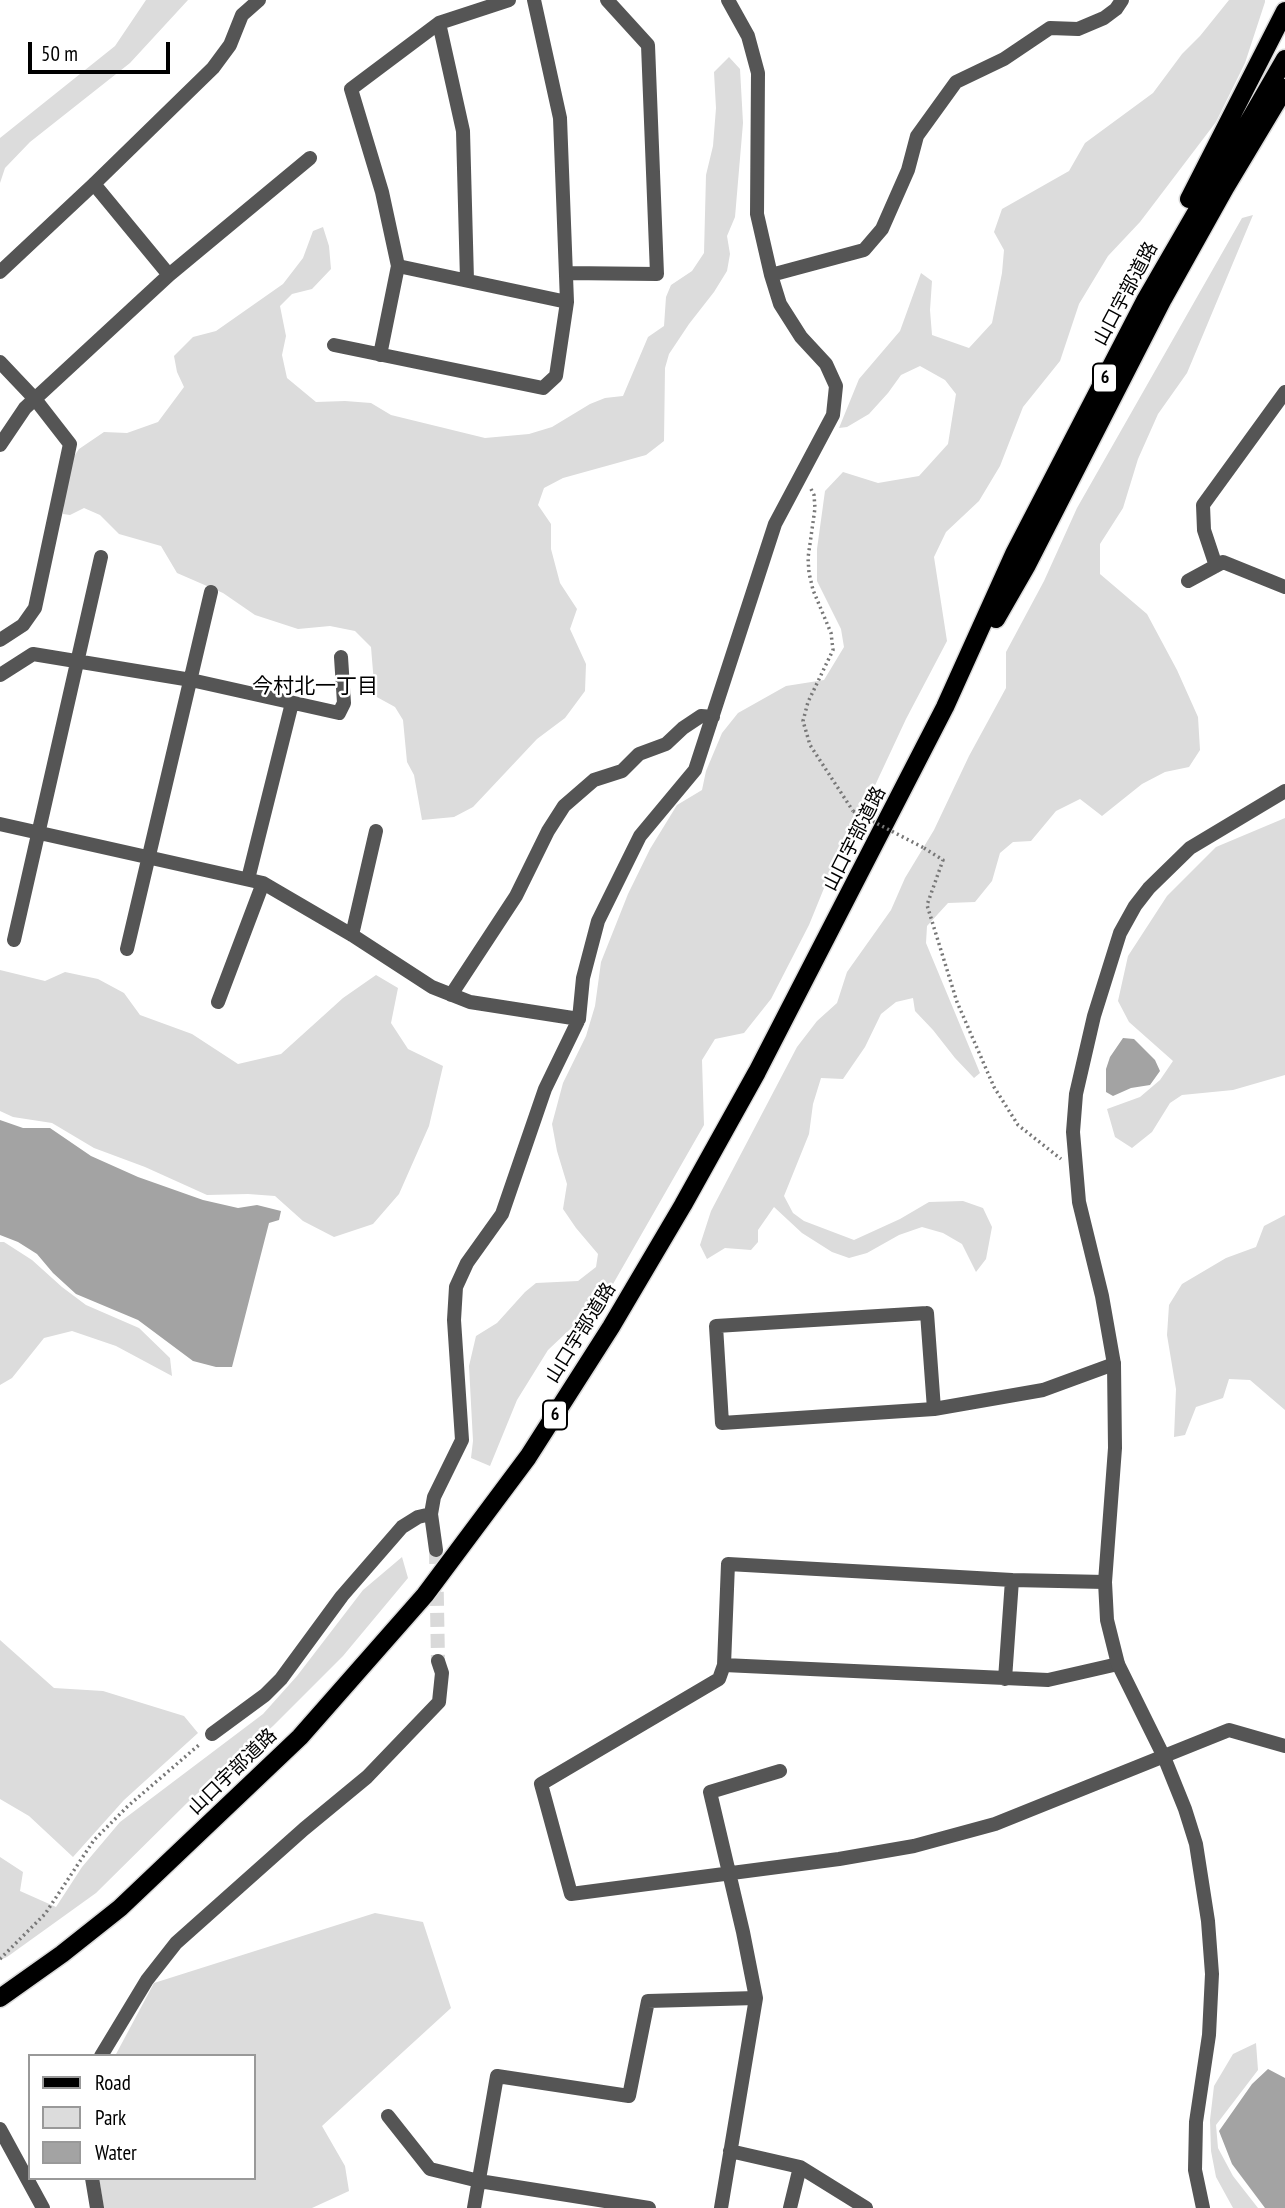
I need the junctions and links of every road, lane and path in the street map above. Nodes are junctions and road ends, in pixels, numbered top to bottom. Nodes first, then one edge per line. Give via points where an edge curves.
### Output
1 (259, 0) edge
2 (509, 0) edge
3 (534, 0) edge
4 (607, 0) edge
5 (728, 0) edge
6 (1122, 0) edge
7 (1285, 11) edge
8 (439, 23) junction
9 (1285, 59) edge
10 (1285, 88) edge
11 (1285, 108) edge
12 (310, 158) dead end
13 (94, 184) junction
14 (398, 266) junction
15 (0, 272) edge
16 (566, 274) junction
17 (169, 275) junction
18 (771, 275) junction
19 (467, 280) junction
20 (1146, 299) junction
21 (567, 302) junction
22 (334, 345) dead end
23 (380, 355) junction
24 (0, 362) edge
25 (1123, 375) junction
26 (1285, 392) edge
27 (35, 399) junction
28 (0, 446) edge
29 (801, 477) junction
30 (101, 557) dead end
31 (1216, 566) junction
32 (1188, 581) dead end
33 (1285, 587) edge
34 (211, 592) dead end
35 (0, 640) edge
36 (341, 657) dead end
37 (77, 662) junction
38 (0, 675) edge
39 (191, 680) junction
40 (292, 703) junction
41 (945, 707) junction
42 (713, 717) junction
43 (1285, 791) edge
44 (0, 824) edge
45 (376, 831) dead end
46 (39, 833) junction
47 (147, 858) junction
48 (256, 881) junction
49 (352, 934) junction
50 (14, 940) dead end
51 (127, 949) dead end
52 (451, 995) junction
53 (218, 1002) dead end
54 (579, 1019) junction
55 (1075, 1168) junction
56 (1114, 1364) junction
57 (934, 1409) junction
58 (430, 1514) junction
59 (436, 1550) tunnel mouth
60 (1012, 1580) junction
61 (1105, 1582) junction
62 (438, 1661) tunnel mouth
63 (1118, 1664) junction
64 (724, 1665) junction
65 (1005, 1679) junction
66 (212, 1734) joint
67 (1285, 1746) edge
68 (1164, 1757) junction
69 (780, 1771) dead end
70 (729, 1873) junction
71 (0, 1959) edge
72 (0, 1998) edge
73 (755, 1998) junction
74 (102, 2054) edge
75 (388, 2116) dead end
76 (0, 2129) edge
77 (730, 2151) junction
78 (800, 2167) junction
79 (92, 2180) edge
80 (479, 2181) junction
81 (1201, 2207) edge
82 (43, 2208) edge
83 (97, 2208) edge
84 (474, 2208) edge
85 (649, 2208) edge
86 (721, 2208) edge
87 (790, 2208) edge
88 (866, 2208) edge

1 - 13 street via 242,15 230,45 213,68
2 - 8 street
3 - 16 street via 560,118
4 - 16 street via 648,45 657,274
5 - 18 street via 748,36 758,73 757,214
6 - 18 street via 1104,18 1078,29 1050,28 1004,59 956,82 917,136 908,170 882,229 864,250
7 - 20 main road via 1179,219
8 - 14 street via 351,89 382,192
8 - 19 street via 463,131
9 - 20 main road, 山口宇部道路 / 6
10 - 25 main road, 山口宇部道路 / 6 via 1224,188
11 - 25 main road via 1177,296
12 - 17 street
13 - 15 street
13 - 17 street
14 - 19 street
14 - 23 street
16 - 21 street
17 - 27 street
18 - 29 street via 780,303 836,386 833,415
19 - 21 street
20 - 41 main road, 山口宇部道路 / 6 via 1014,554
21 - 23 street via 556,376 543,388
22 - 23 street
24 - 27 street
25 - 41 main road, 山口宇部道路 / 6 via 1027,565
26 - 31 street via 1203,505 1204,530
27 - 28 street
27 - 35 street via 70,444 35,608 23,625
29 - 42 street via 775,524
29 - 55 path, bridge via 814,495 809,573 833,650 803,721 810,746 853,811 943,860 927,905 957,1002 994,1087 1017,1125
30 - 37 street
31 - 32 street
31 - 33 street via 1223,562
34 - 39 street
36 - 40 street via 344,703 339,713
37 - 38 street via 33,654
37 - 39 street
37 - 46 street
39 - 40 street
39 - 47 street
40 - 48 street
41 - 72 main road, 山口宇部道路 / 6 via 757,1072 683,1205 571,1392 477,1528 425,1595 300,1737 120,1909
42 - 52 street via 701,716 666,744 639,754 622,771 594,780 564,806 516,896
42 - 54 street via 695,770 640,836 598,921 583,978
43 - 55 street via 1190,848 1135,906 1108,964 1076,1094
44 - 46 street
45 - 49 street
46 - 47 street
46 - 50 street
47 - 48 street
47 - 51 street
48 - 49 street
48 - 53 street
49 - 52 street
52 - 54 street
54 - 58 street via 545,1089 502,1214 456,1287 462,1440
55 - 56 street
56 - 57 street via 1043,1390
56 - 61 street via 1115,1448
57 - 57 street via 722,1423 716,1326 927,1313
58 - 59 street
58 - 66 street via 402,1527 342,1595 281,1679
60 - 61 street
60 - 64 street via 728,1564
60 - 65 street
61 - 63 street via 1107,1620
62 - 74 street via 442,1673 439,1702 367,1777 176,1942
63 - 65 street via 1048,1680
63 - 68 street
64 - 65 street
64 - 70 street via 719,1679 541,1784 571,1894
66 - 71 path via 94,1840 45,1914
67 - 68 street via 1229,1730
68 - 70 street via 995,1824 914,1846
68 - 81 street via 1196,1843 1209,1920 1209,2035 1196,2122 1195,2170
69 - 70 street via 709,1792
70 - 73 street
73 - 77 street
73 - 80 street via 648,2001 629,2096 497,2076
75 - 80 street via 430,2169
76 - 82 street
77 - 78 street
77 - 86 street
78 - 87 street
78 - 88 street
79 - 83 street
80 - 84 street
80 - 85 street

